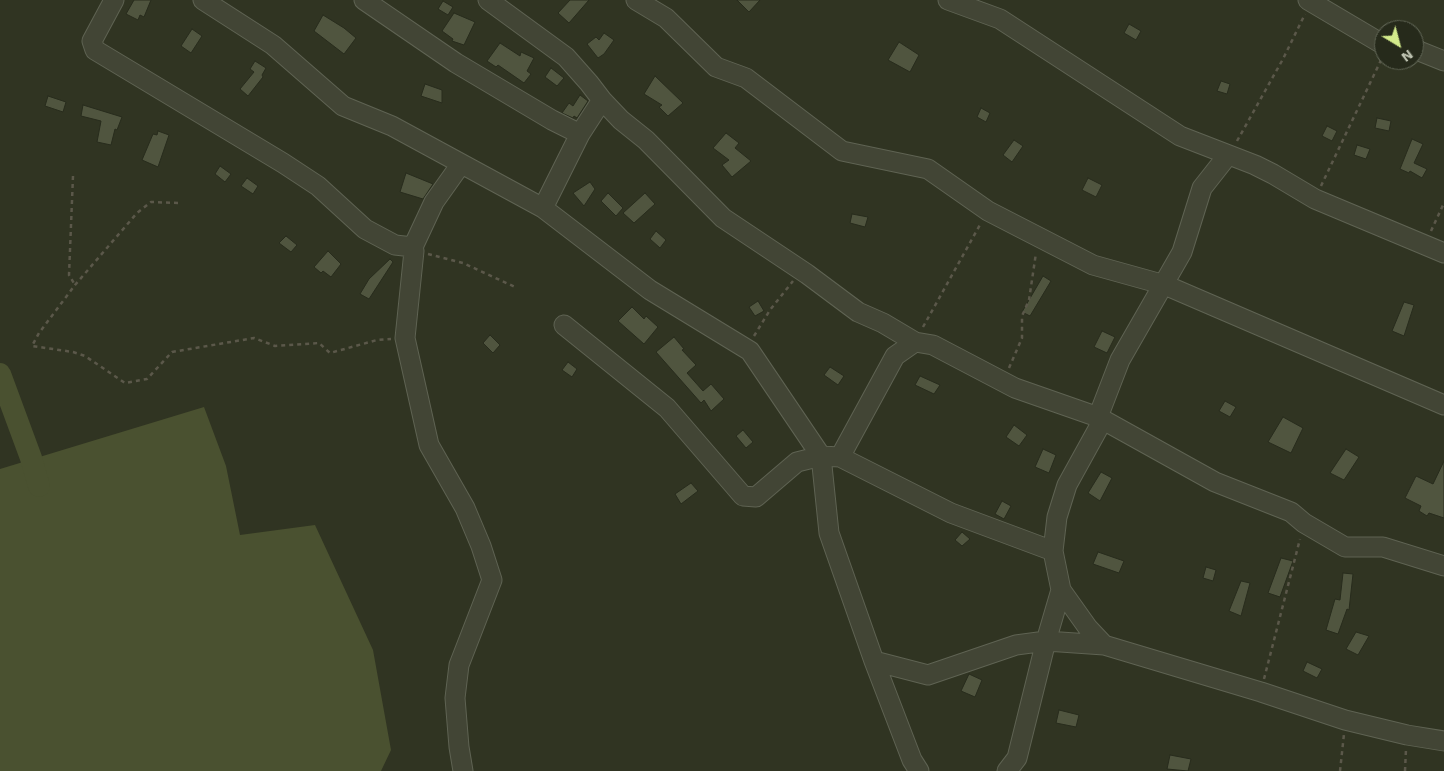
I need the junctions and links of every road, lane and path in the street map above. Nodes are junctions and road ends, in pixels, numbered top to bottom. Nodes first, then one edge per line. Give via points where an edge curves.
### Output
1 (114, 0) edge
2 (204, 0) edge
3 (364, 0) edge
4 (488, 0) edge
5 (636, 0) edge
6 (948, 0) edge
7 (1310, 1) edge
8 (1374, 39) edge
9 (1424, 52) edge
10 (1444, 62) edge
11 (1377, 70) edge
12 (602, 100) junction
13 (580, 134) junction
14 (1228, 155) junction
15 (461, 164) junction
16 (73, 176) dead end
17 (1315, 199) junction
18 (178, 203) dead end
19 (1444, 203) edge
20 (543, 208) junction
21 (988, 211) junction
22 (1041, 238) junction
23 (1425, 244) junction
24 (414, 249) junction
25 (1444, 253) edge
26 (801, 270) junction
27 (75, 284) junction
28 (1164, 285) junction
29 (515, 287) dead end
30 (564, 325) dead end
31 (405, 338) junction
32 (914, 342) junction
33 (750, 351) junction
34 (1004, 381) junction
35 (1444, 405) edge
36 (1098, 417) junction
37 (821, 456) junction
38 (840, 456) junction
39 (1304, 523) junction
40 (1053, 551) junction
41 (1444, 566) edge
42 (1061, 590) junction
43 (1046, 641) junction
44 (1104, 645) junction
45 (874, 661) junction
46 (1260, 692) junction
47 (1345, 720) junction
48 (1407, 735) junction
49 (1444, 740) edge
50 (463, 771) edge
51 (919, 771) edge
52 (1007, 771) edge
53 (1340, 771) edge
54 (1405, 771) edge

1 - 24 street via 92,41 95,50 283,162 318,186 365,229 395,245
2 - 15 street via 273,45 342,106 392,126
3 - 13 street via 456,63
4 - 12 street via 566,57
5 - 21 street via 666,18 716,67 746,78 842,151 928,169
6 - 14 street via 1000,19 1180,136
7 - 8 street
7 - 14 path via 1283,59
9 - 10 street
11 - 17 path
12 - 13 street
12 - 26 street via 723,218
13 - 20 street
14 - 17 street via 1272,174
14 - 28 street via 1202,188 1182,252
15 - 20 street
15 - 24 street via 434,202
16 - 27 path via 69,275
17 - 23 street
18 - 27 path via 150,202
19 - 23 path
20 - 33 street via 650,290
21 - 22 street
21 - 32 path
22 - 28 street via 1094,265
22 - 34 path via 1029,300 1022,316 1022,338
23 - 25 street
24 - 29 path via 463,263
24 - 31 street
26 - 32 street via 858,312
26 - 33 path via 770,310 755,335
27 - 31 path via 32,346 85,356 125,383 147,379 172,352 254,338 275,346 319,343 330,353 376,340
28 - 35 street
28 - 36 street via 1120,360
30 - 37 street via 667,408 743,496 756,496 797,462
31 - 50 street via 429,445 465,508 492,580 459,665 455,698
32 - 34 street via 933,345
32 - 38 street via 895,356
33 - 37 street
34 - 36 street via 1015,388
36 - 39 street via 1215,482 1291,512
36 - 40 street via 1099,427 1067,485 1057,517
37 - 38 street
37 - 45 street via 829,534
38 - 40 street via 951,513
39 - 41 street via 1345,547 1383,547
39 - 46 path
40 - 42 street
42 - 43 street
42 - 44 street
43 - 44 street
43 - 45 street via 1016,645 928,675
43 - 52 street via 1017,758
44 - 46 street
45 - 51 street
46 - 47 street
47 - 48 street
47 - 53 path
48 - 49 street
48 - 54 path

